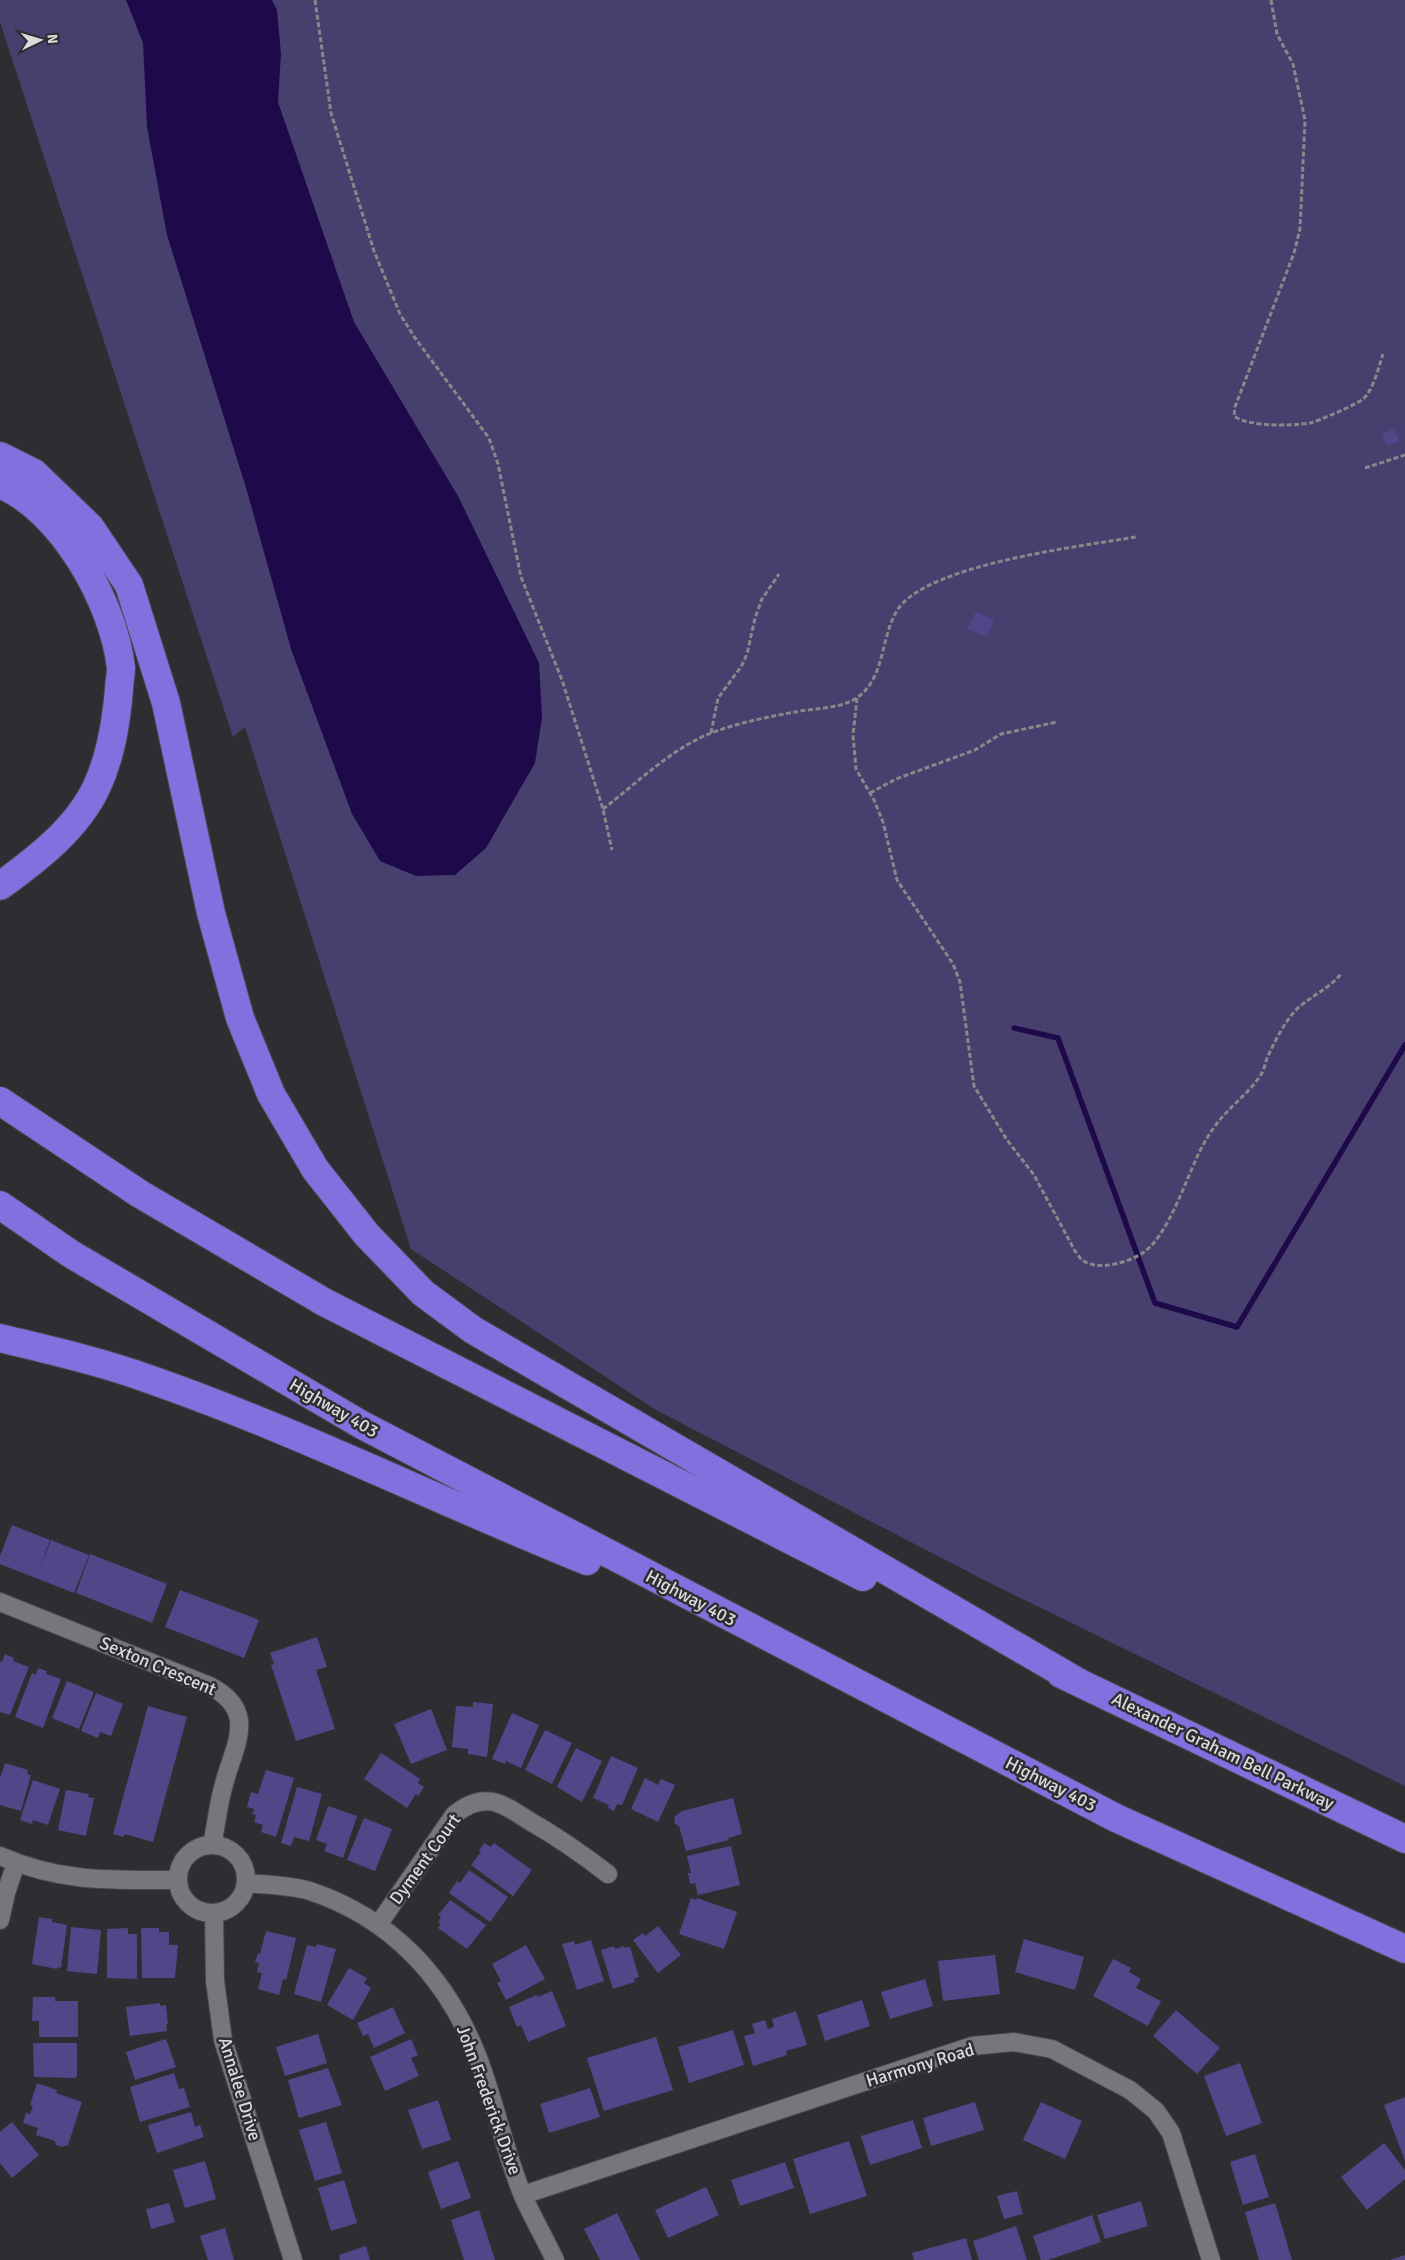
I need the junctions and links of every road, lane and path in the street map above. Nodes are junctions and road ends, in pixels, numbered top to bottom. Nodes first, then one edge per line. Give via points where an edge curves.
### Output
1 (315, 0) edge
2 (1271, 0) edge
3 (1383, 354) dead end
4 (1405, 455) edge
5 (0, 456) edge
6 (1365, 468) dead end
7 (0, 484) edge
8 (1136, 537) dead end
9 (779, 574) dead end
10 (857, 698) junction
11 (1057, 722) dead end
12 (711, 734) junction
13 (870, 793) junction
14 (603, 809) junction
15 (612, 850) dead end
16 (0, 886) edge
17 (1341, 974) dead end
18 (0, 1101) edge
19 (0, 1205) edge
20 (0, 1338) edge
21 (0, 1602) edge
22 (739, 1623) junction
23 (1078, 1682) junction
24 (1405, 1839) edge
25 (212, 1845) junction
26 (8, 1859) edge
27 (608, 1874) dead end
28 (177, 1880) junction
29 (246, 1884) junction
30 (214, 1914) junction
31 (0, 1920) edge
32 (378, 1925) junction
33 (1405, 1949) edge
34 (523, 2195) junction
35 (292, 2260) edge
36 (555, 2260) edge
37 (1211, 2260) edge

1 - 14 path via 331,113 374,251 400,314 490,438 521,577 559,671
2 - 3 path via 1277,34 1293,64 1305,120 1300,229 1234,416 1240,421 1278,425 1311,422 1364,399
4 - 6 path
5 - 23 highway via 34,473 90,527 129,585 166,703 211,913 240,1018 271,1094 315,1169 366,1235 423,1293 473,1330
7 - 16 highway via 15,490 46,517 81,559 108,612 121,668 115,730 97,787 74,822 40,857
8 - 10 path via 1031,555 946,578 914,592 897,611 891,624 876,676
9 - 12 path via 762,599 741,667 718,698
10 - 12 path via 745,723
10 - 13 path via 853,753 856,769
11 - 13 path via 1001,734 975,750 896,779
12 - 14 path via 658,765
13 - 17 path via 882,822 898,880 954,964 960,982 974,1086 1034,1175 1075,1251 1090,1264 1108,1266 1134,1258 1155,1240 1165,1228 1213,1128 1262,1074 1276,1040 1293,1013
14 - 15 path
18 - 23 highway via 140,1194 324,1302 942,1617
19 - 22 highway, Highway 403 via 71,1254 362,1425
20 - 22 highway via 101,1363 254,1419 568,1554
21 - 25 street, Sexton Crescent via 210,1686 233,1703 239,1733 223,1788
22 - 33 highway, Highway 403 via 1116,1818
23 - 24 highway, Alexander Graham Bell Parkway
25 - 28 street via 201,1847 187,1856
25 - 29 street via 233,1852 243,1866
26 - 28 street via 41,1871 82,1879
26 - 31 street
27 - 32 street, Dyment Court via 574,1847 497,1802 475,1803 454,1815
28 - 30 street via 179,1891 189,1905 203,1913
29 - 30 street via 239,1901 224,1912
29 - 32 street, John Frederick Drive via 309,1891
30 - 35 street, Annalee Drive via 215,1981 224,2040
32 - 34 street, John Frederick Drive via 435,1977 459,2016 477,2055
34 - 36 street, John Frederick Drive
34 - 37 street, Harmony Road via 972,2046 1014,2042 1052,2050 1130,2090 1156,2111 1171,2133

